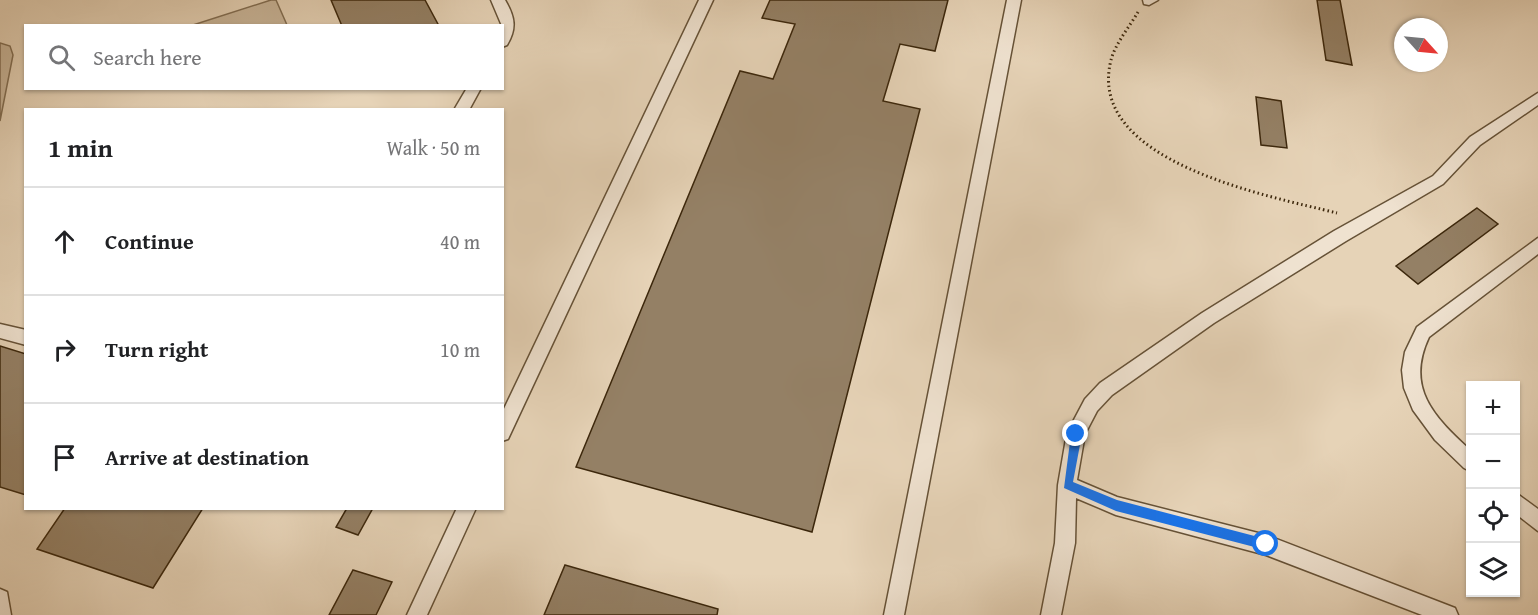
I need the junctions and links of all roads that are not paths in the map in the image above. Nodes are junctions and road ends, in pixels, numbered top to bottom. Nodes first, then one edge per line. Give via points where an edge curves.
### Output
1 (498, 0) edge
2 (706, 0) edge
3 (1014, 0) edge
4 (504, 38) edge
5 (473, 90) edge
6 (1538, 98) edge
7 (462, 108) edge
8 (1538, 245) edge
9 (0, 331) edge
10 (24, 337) edge
11 (504, 429) edge
12 (1466, 458) edge
13 (1067, 485) junction
14 (1520, 506) edge
15 (466, 510) edge
16 (1538, 522) edge
17 (0, 598) edge
18 (2, 615) edge
19 (417, 615) edge
20 (894, 615) edge
21 (1052, 615) edge
22 (1448, 615) edge

1 - 4 lane via 508,18
2 - 11 lane
3 - 20 lane
5 - 7 lane
6 - 13 lane via 1475,141 1438,180 1208,318 1106,389 1091,405 1076,434
8 - 12 lane via 1423,332 1412,352 1410,378 1421,408
9 - 10 lane
13 - 21 lane via 1065,543
13 - 22 lane via 1116,506 1266,544
14 - 16 lane
15 - 19 lane
17 - 18 lane

